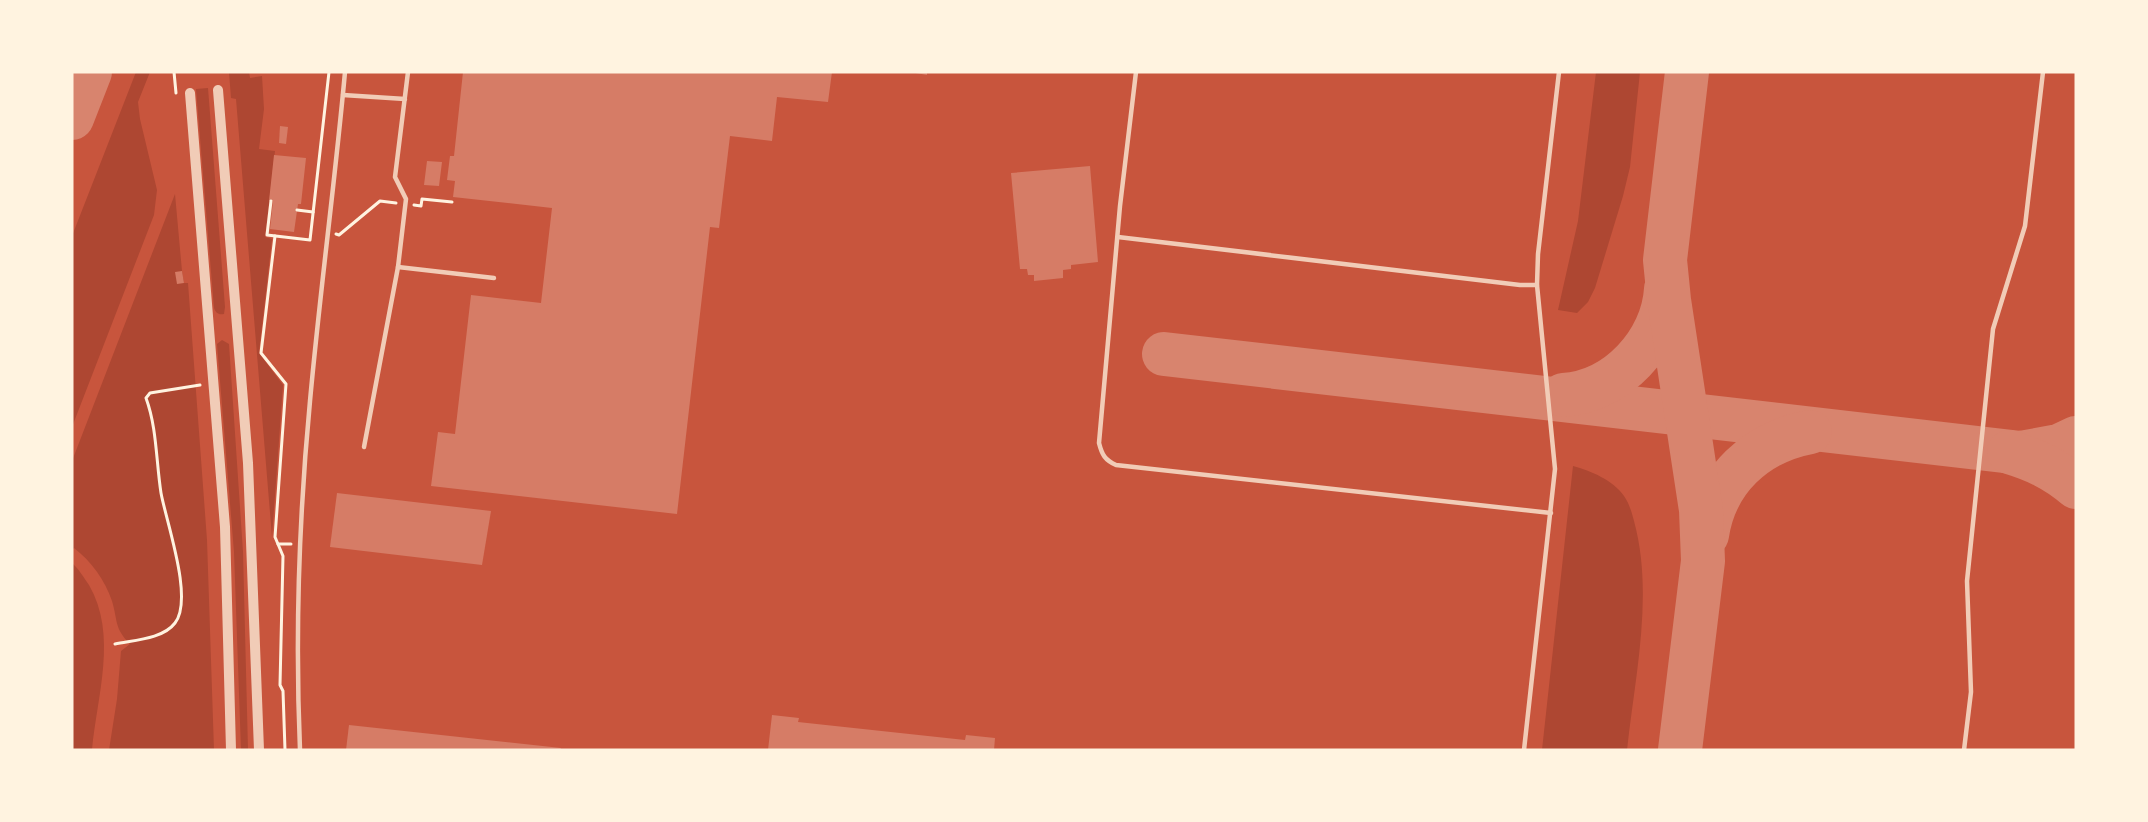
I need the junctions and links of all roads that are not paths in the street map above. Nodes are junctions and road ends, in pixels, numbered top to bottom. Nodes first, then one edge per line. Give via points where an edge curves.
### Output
1 (345, 72) edge
2 (408, 72) edge
3 (1136, 72) edge
4 (1559, 72) edge
5 (2043, 72) edge
6 (218, 90) dead end
7 (190, 93) dead end
8 (343, 95) junction
9 (405, 99) junction
10 (1118, 237) junction
11 (398, 267) junction
12 (494, 278) dead end
13 (1537, 285) junction
14 (364, 447) dead end
15 (1551, 513) junction
16 (231, 750) edge
17 (259, 750) edge
18 (300, 750) edge
19 (1524, 750) edge
20 (1964, 750) edge

1 - 8 lane
2 - 9 lane
3 - 10 lane
4 - 13 lane
5 - 20 lane via 2025,226 1993,329 1967,581 1971,692
6 - 17 street via 248,464
7 - 16 street via 225,527
8 - 9 lane
8 - 18 lane via 309,403 300,544
9 - 11 lane via 395,177 406,199
10 - 13 lane
10 - 15 lane via 1099,443 1107,461
11 - 12 lane
11 - 14 lane
13 - 15 lane via 1555,469
15 - 19 lane

